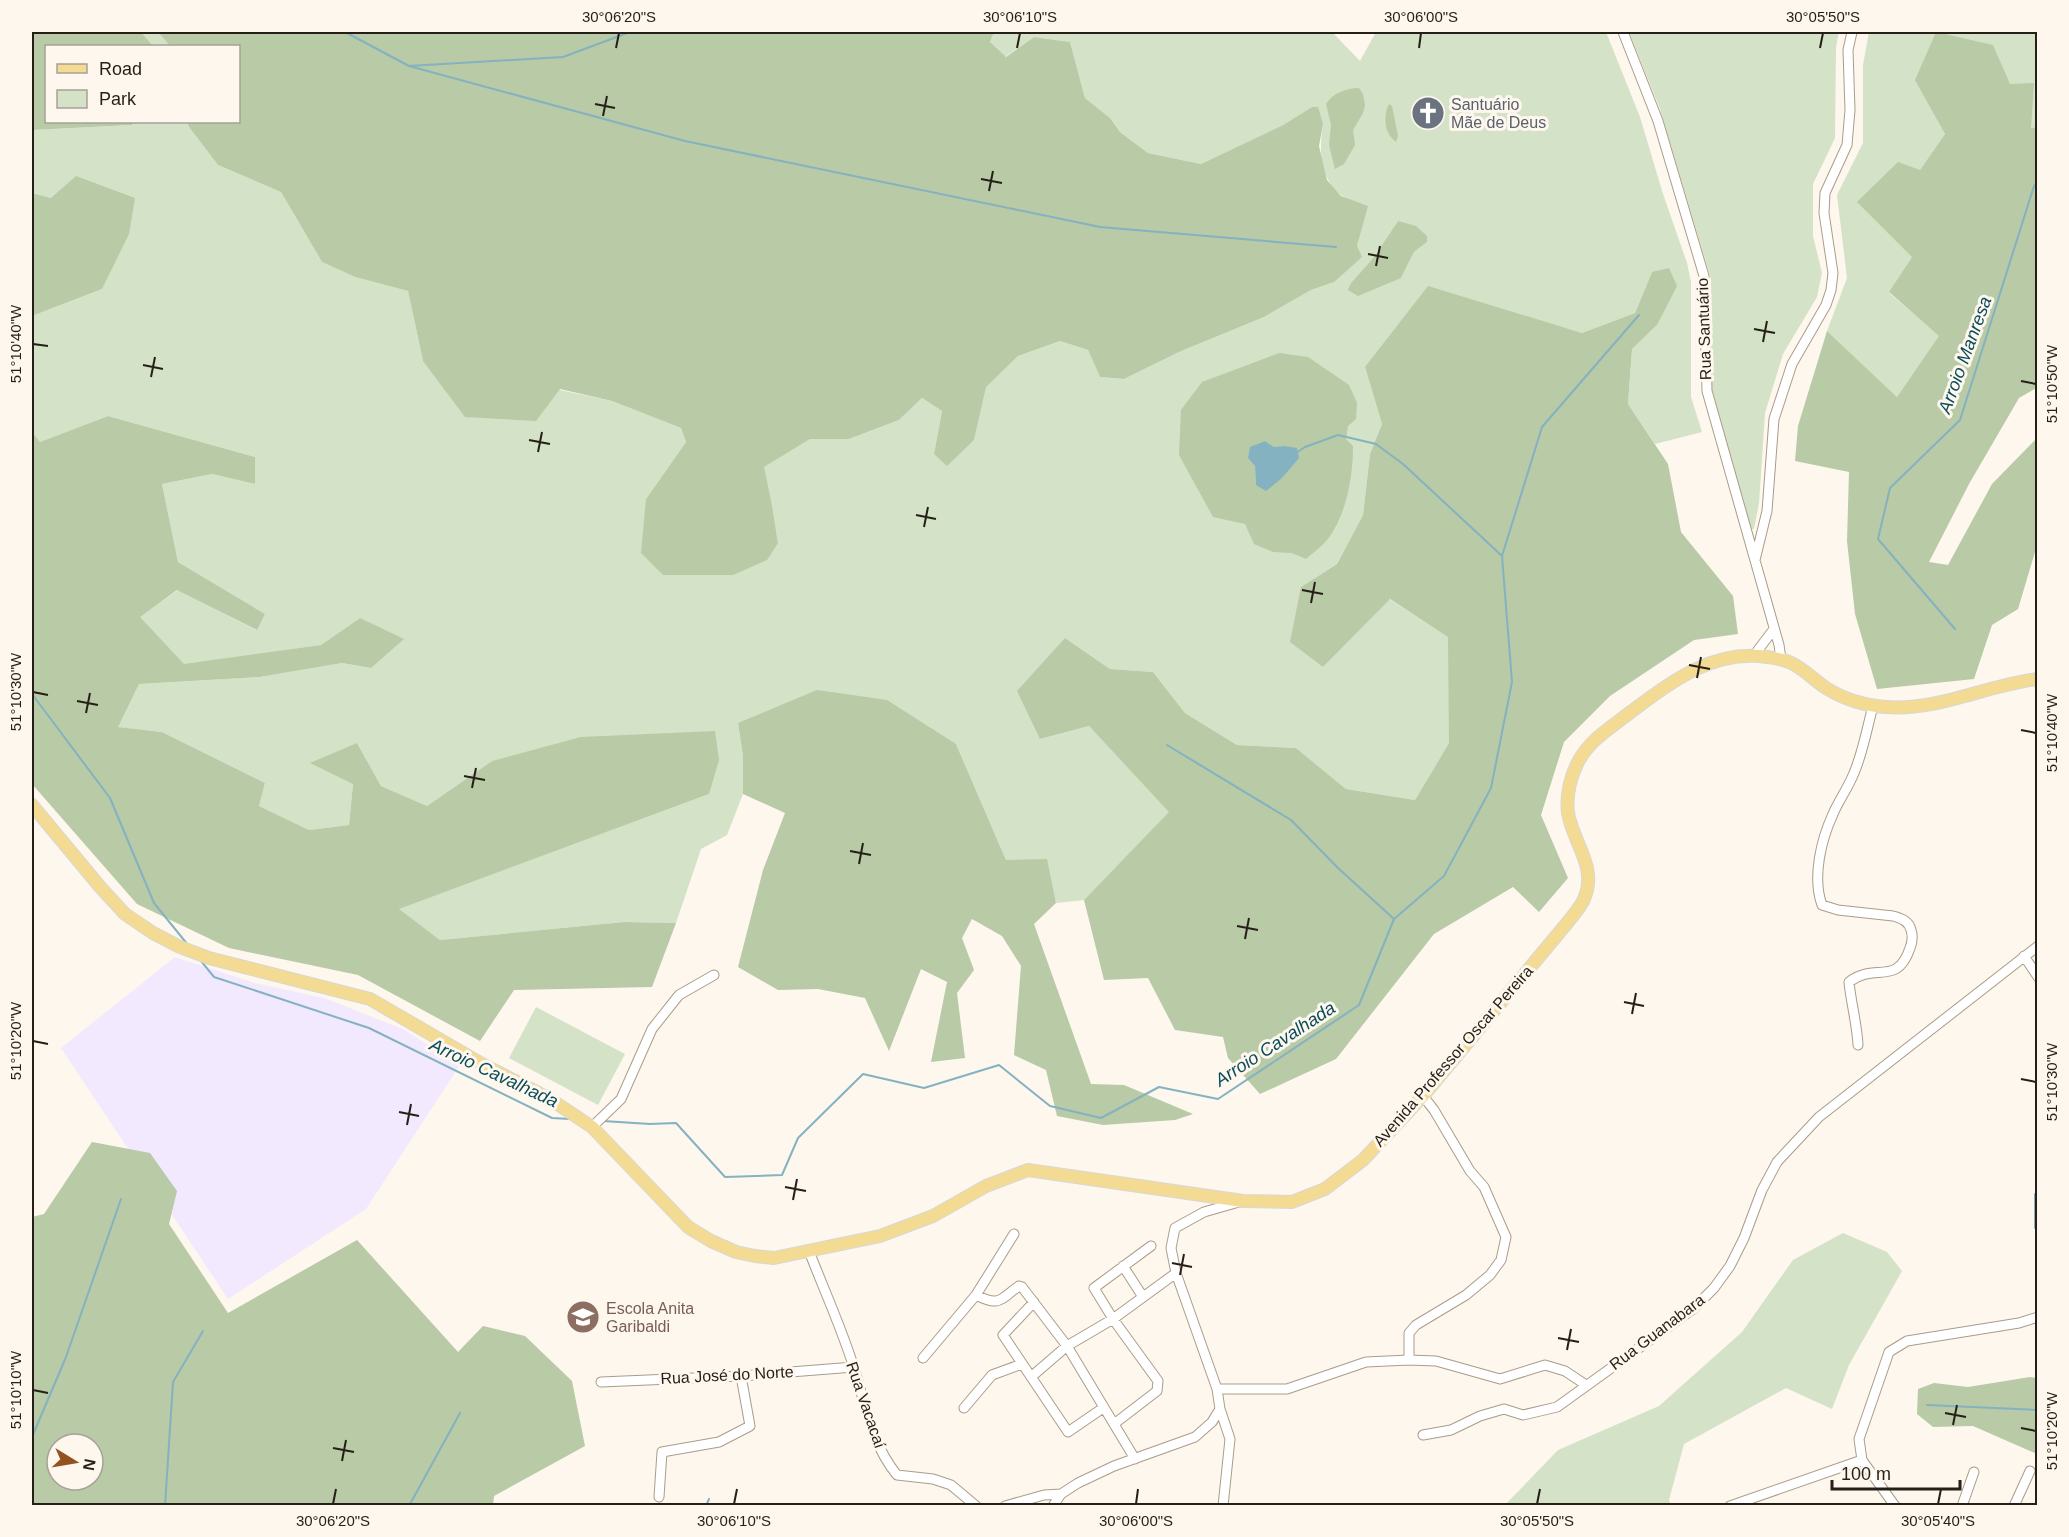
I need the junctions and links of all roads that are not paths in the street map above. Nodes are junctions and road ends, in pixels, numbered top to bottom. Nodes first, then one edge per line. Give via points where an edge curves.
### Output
1 (1623, 32) edge
2 (1852, 32) edge
3 (1755, 560) junction
4 (1774, 629) junction
5 (1757, 656) junction
6 (1781, 659) junction
7 (2037, 679) edge
8 (1873, 706) junction
9 (32, 805) edge
10 (2037, 946) edge
11 (2024, 956) junction
12 (714, 975) dead end
13 (2037, 977) edge
14 (1858, 1046) dead end
15 (1423, 1096) junction
16 (589, 1125) junction
17 (1243, 1201) junction
18 (1014, 1234) dead end
19 (1151, 1246) dead end
20 (809, 1251) junction
21 (1123, 1266) junction
22 (1176, 1273) junction
23 (976, 1295) junction
24 (1143, 1297) junction
25 (1034, 1302) junction
26 (2037, 1317) edge
27 (1113, 1319) junction
28 (1067, 1346) junction
29 (923, 1358) dead end
30 (1409, 1360) junction
31 (1022, 1364) junction
32 (854, 1367) junction
33 (741, 1376) junction
34 (1031, 1377) junction
35 (601, 1382) dead end
36 (1586, 1385) junction
37 (1216, 1389) junction
38 (964, 1408) dead end
39 (1104, 1408) junction
40 (1220, 1409) junction
41 (1114, 1424) junction
42 (1423, 1435) dead end
43 (1135, 1459) junction
44 (1862, 1460) junction
45 (2030, 1471) dead end
46 (1974, 1472) dead end
47 (1061, 1494) junction
48 (659, 1497) dead end
49 (976, 1506) edge
50 (1005, 1506) edge
51 (1053, 1506) edge
52 (1223, 1506) edge
53 (1731, 1506) edge
54 (1895, 1506) edge
55 (1962, 1506) edge
56 (2014, 1506) edge

1 - 3 street, Rua Santuário via 1658,121 1704,276 1707,391
2 - 3 street via 1848,50 1847,145 1825,193 1833,273 1831,290 1792,364 1774,419 1767,511
3 - 4 street, Rua Santuário
4 - 5 street
4 - 6 street, Rua Santuário
5 - 6 main road, Avenida Professor Oscar Pereira
5 - 15 main road, Avenida Professor Oscar Pereira via 1737,655 1689,672 1593,740 1577,763 1569,786 1568,812 1590,875 1584,900
6 - 8 main road, Avenida Professor Oscar Pereira via 1828,689
7 - 8 main road, Avenida Professor Oscar Pereira via 1941,703
8 - 14 street via 1854,773 1828,827 1818,893 1822,905 1838,910 1902,918 1912,930 1912,941 1901,968 1863,973 1849,982
9 - 16 main road, Avenida Professor Oscar Pereira via 124,914 153,933 209,958 370,999 550,1099
10 - 11 street, Rua Guanabara
11 - 13 street
11 - 36 street, Rua Guanabara via 1819,1117 1778,1162 1730,1266 1714,1288 1693,1309
12 - 16 street via 679,995 652,1029 621,1099
15 - 17 main road, Avenida Professor Oscar Pereira via 1363,1160 1325,1189 1292,1202
15 - 30 street via 1470,1171 1484,1186 1506,1237 1501,1260 1490,1275 1466,1295 1416,1325 1409,1334
16 - 20 main road, Avenida Professor Oscar Pereira via 688,1227 711,1241 754,1256 774,1258
17 - 20 main road, Avenida Professor Oscar Pereira via 1028,1170 891,1232
17 - 22 street via 1204,1212 1175,1228 1171,1248
18 - 23 street
19 - 21 street
20 - 32 street, Rua Vacacaí
21 - 24 street
21 - 27 street via 1094,1288
22 - 24 street
22 - 37 street
23 - 25 street via 996,1302 1021,1286
23 - 29 street
24 - 27 street
25 - 28 street
25 - 31 street via 1003,1335
26 - 44 street via 1907,1341 1889,1352 1860,1439
27 - 28 street
27 - 41 street via 1159,1387
28 - 34 street
28 - 39 street
30 - 36 street via 1436,1362 1500,1379 1545,1365 1565,1371
30 - 37 street via 1366,1362 1287,1389
31 - 34 street
31 - 38 street via 992,1375
32 - 33 street, Rua José do Norte
32 - 49 street, Rua Vacacaí via 872,1432 897,1475 951,1485
33 - 35 street, Rua José do Norte
33 - 48 street via 750,1426 719,1442 662,1452
34 - 39 street via 1068,1432
36 - 42 street, Rua Guanabara via 1557,1407 1523,1414 1504,1409 1450,1430
37 - 40 street
39 - 41 street
40 - 43 street via 1195,1437
40 - 52 street via 1230,1439
41 - 43 street
43 - 47 street
44 - 53 street
44 - 54 street
45 - 56 street
46 - 55 street
47 - 50 street
47 - 51 street

